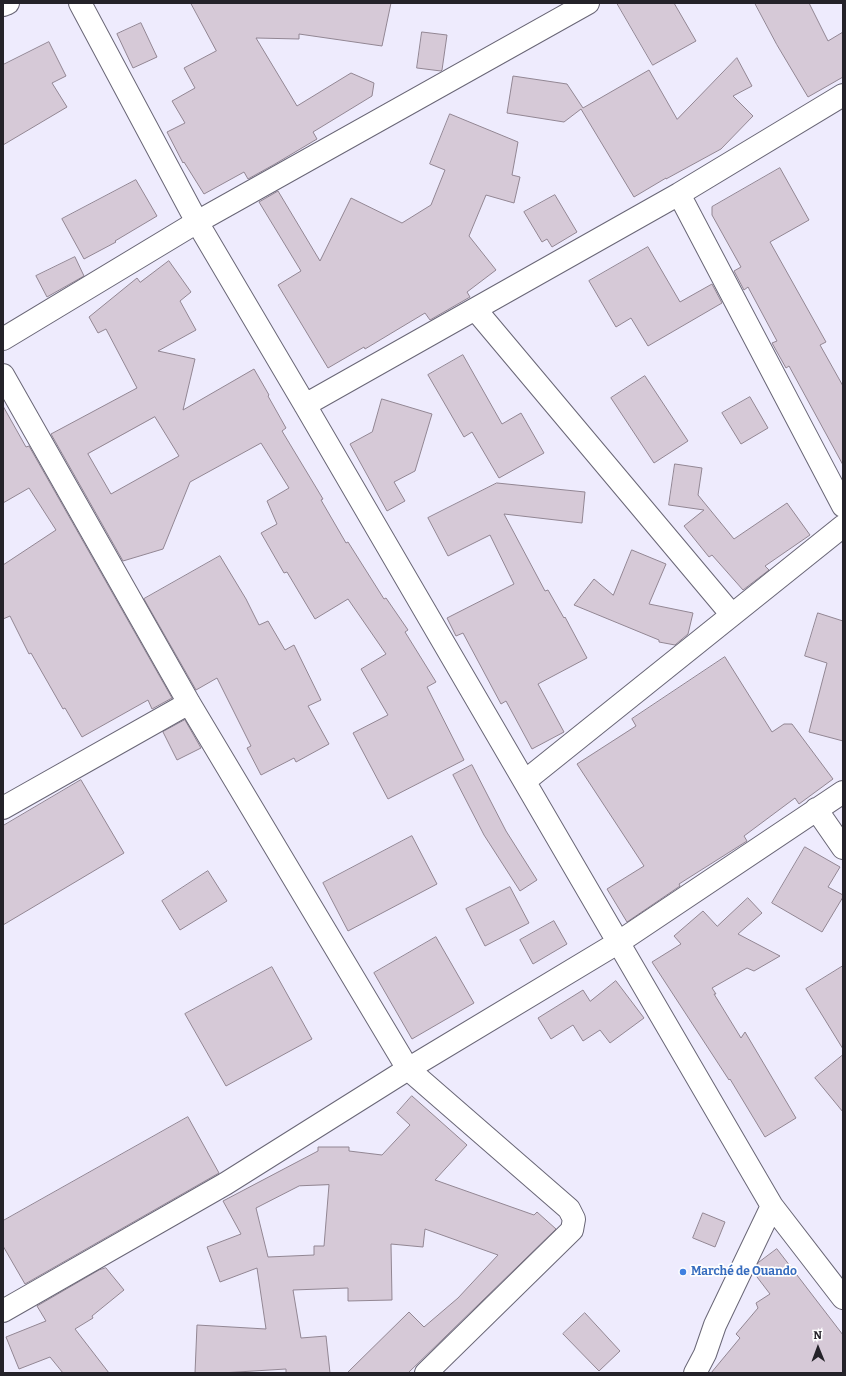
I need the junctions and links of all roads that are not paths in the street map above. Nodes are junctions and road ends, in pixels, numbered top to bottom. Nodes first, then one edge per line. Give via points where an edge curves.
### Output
1 (8, 3) edge
2 (80, 3) edge
3 (588, 3) edge
4 (3, 5) edge
5 (843, 95) edge
6 (679, 194) junction
7 (197, 222) junction
8 (475, 309) junction
9 (3, 339) edge
10 (3, 374) edge
11 (305, 405) junction
12 (843, 506) edge
13 (843, 526) edge
14 (732, 615) junction
15 (189, 703) junction
16 (525, 781) junction
17 (843, 792) edge
18 (3, 808) edge
19 (816, 809) junction
20 (843, 848) edge
21 (619, 942) junction
22 (408, 1068) junction
23 (772, 1206) junction
24 (843, 1298) edge
25 (3, 1311) edge
26 (426, 1373) edge
27 (695, 1373) edge

1 - 4 street
2 - 7 street
3 - 7 street
5 - 6 street
6 - 8 street
6 - 12 street
7 - 9 street
7 - 11 street
8 - 11 street
8 - 14 street
10 - 15 street
11 - 16 street
13 - 14 street
14 - 16 street
15 - 18 street
15 - 22 street
16 - 21 street
17 - 19 street
19 - 20 street
19 - 21 street
21 - 22 street
21 - 23 street
22 - 25 street via 226,1184
22 - 26 street via 569,1209 574,1219 572,1230
23 - 24 street
23 - 27 street

